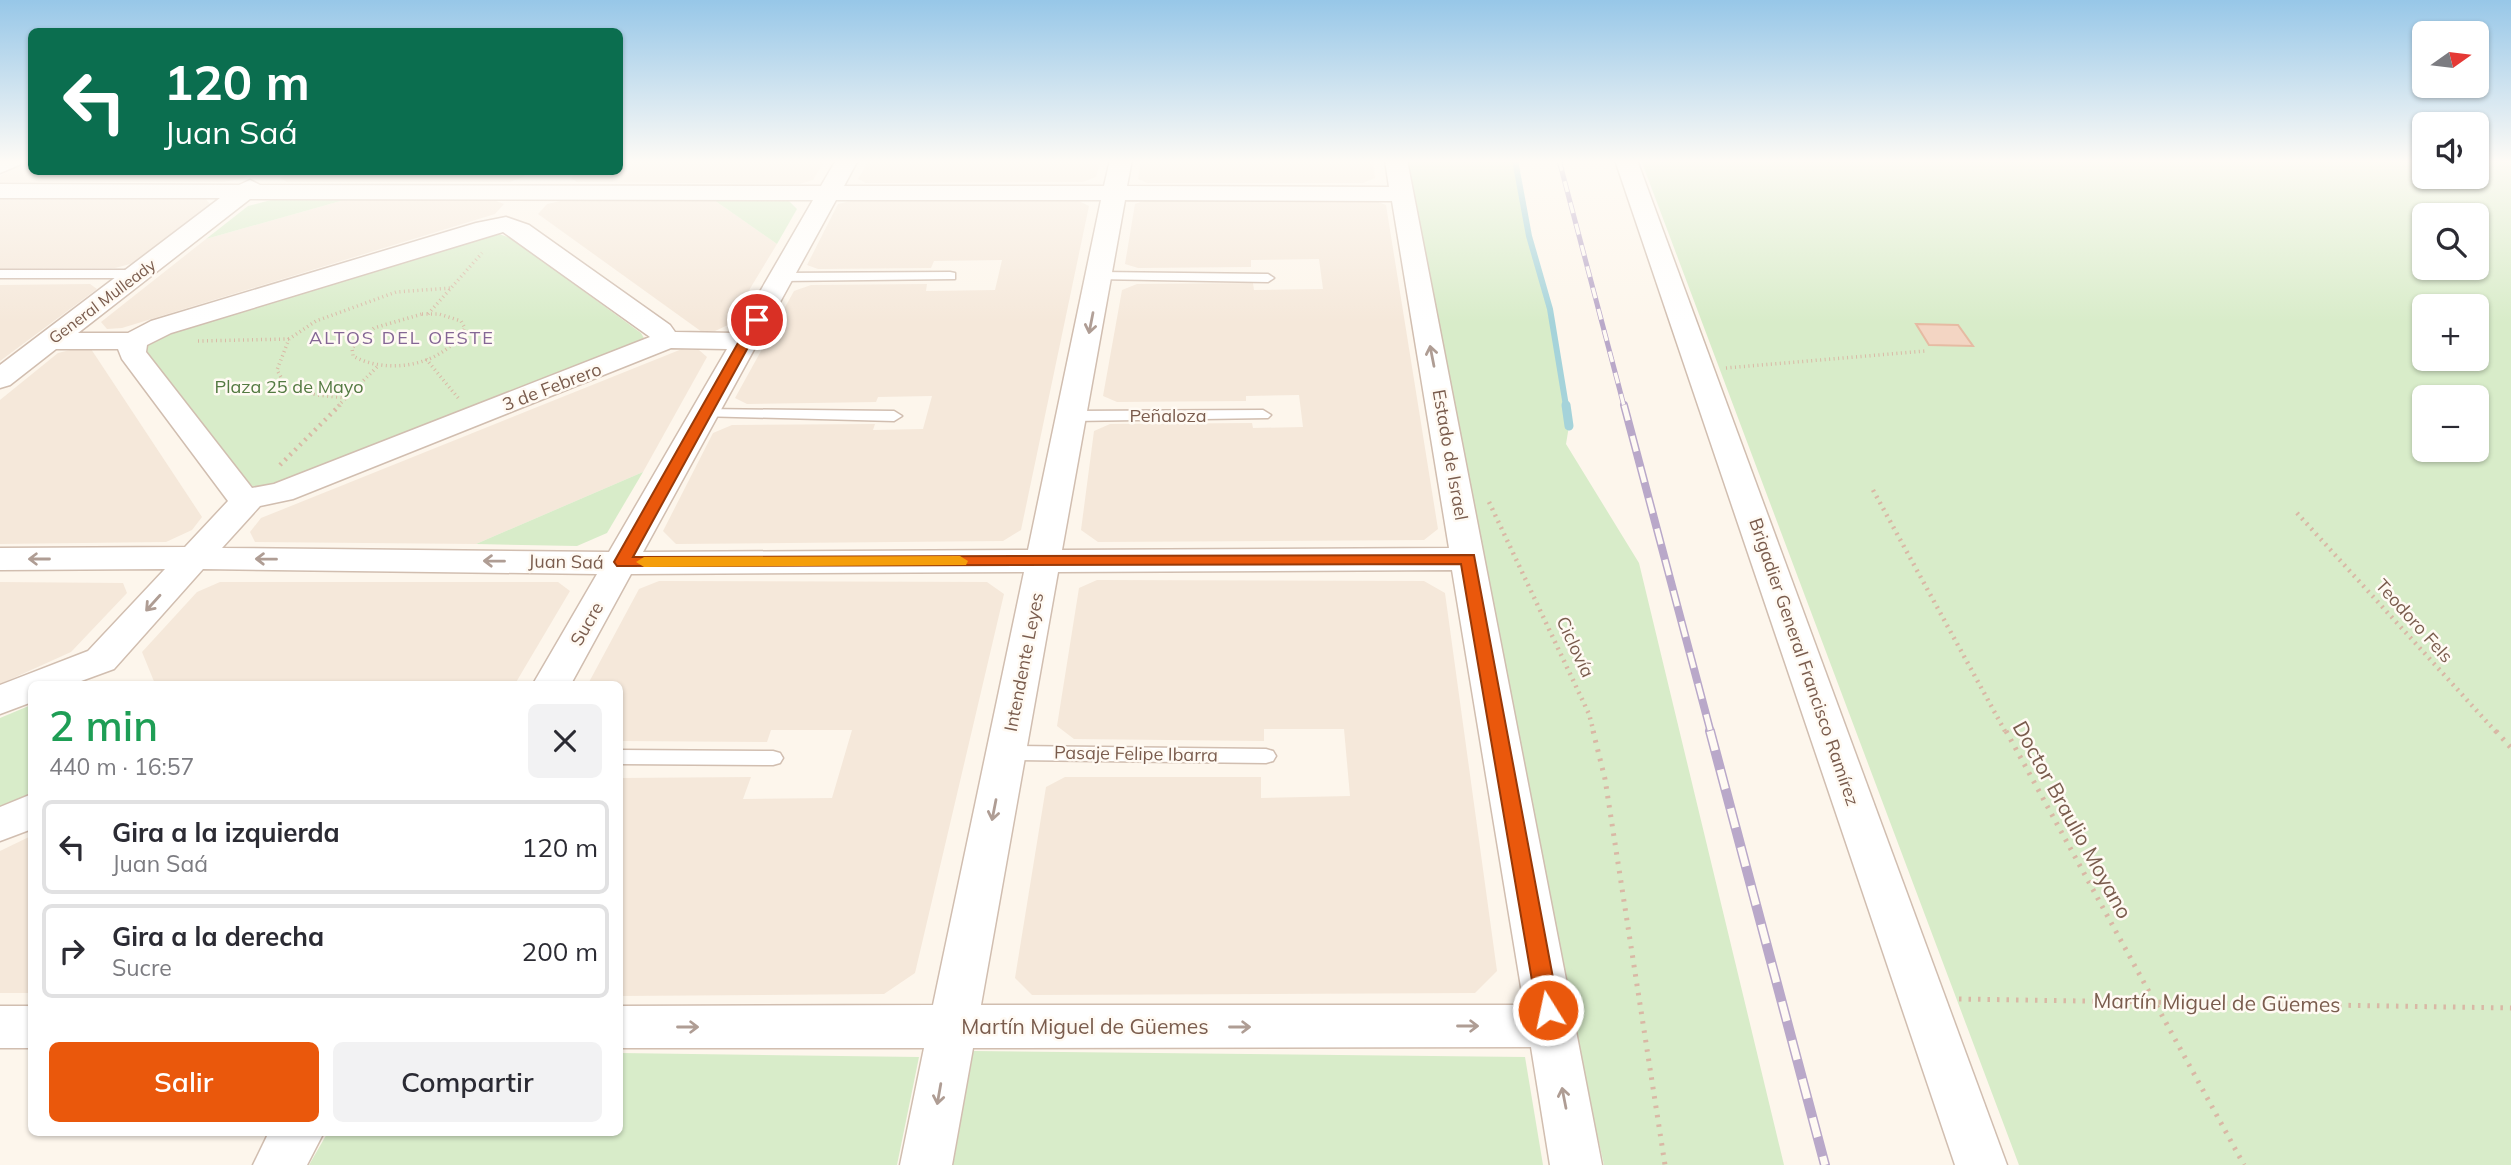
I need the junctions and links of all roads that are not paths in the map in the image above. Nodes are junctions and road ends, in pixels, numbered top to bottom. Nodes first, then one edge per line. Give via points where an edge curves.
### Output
1 (214, 214) edge
2 (514, 214) edge
3 (817, 214) edge
4 (1110, 214) edge
5 (1405, 214) edge
6 (1645, 214) edge
7 (506, 224) junction
8 (0, 274) edge
9 (137, 274) junction
10 (950, 276) dead end
11 (1100, 276) junction
12 (781, 277) junction
13 (1268, 278) dead end
14 (667, 340) junction
15 (50, 341) junction
16 (134, 341) junction
17 (745, 341) junction
18 (0, 379) edge
19 (704, 413) junction
20 (1263, 415) dead end
21 (894, 416) dead end
22 (1073, 416) junction
23 (248, 498) junction
24 (195, 558) junction
25 (0, 559) edge
26 (1468, 559) junction
27 (1044, 561) junction
28 (622, 562) junction
29 (109, 672) edge
30 (45, 681) edge
31 (554, 681) edge
32 (28, 689) edge
33 (0, 700) edge
34 (1006, 753) junction
35 (1266, 756) dead end
36 (623, 757) edge
37 (773, 758) dead end
38 (28, 812) edge
39 (0, 825) edge
40 (1551, 1026) junction
41 (0, 1027) edge
42 (28, 1027) edge
43 (623, 1027) edge
44 (951, 1027) junction
45 (296, 1136) edge
46 (279, 1165) edge
47 (926, 1165) edge
48 (1576, 1165) edge
49 (1981, 1165) edge

1 - 9 street, General Mulleady
2 - 7 street
3 - 12 street, Sucre
4 - 11 street, Intendente Leyes
26 -> 5 street, Estado de Israel
6 - 49 street, Brigadier General Francisco Ramírez
7 - 14 street
7 - 16 street via 161,327
8 - 9 lane
9 - 15 street, General Mulleady
10 - 12 lane
11 - 13 lane
11 -> 22 street, Intendente Leyes
12 - 17 street, Sucre
14 - 17 street
14 - 23 street, 3 de Febrero via 282,492
15 - 16 street
15 - 18 street, General Mulleady
16 - 23 street via 132,353 239,494
17 - 19 street, Sucre
19 - 21 lane
19 - 28 street, Sucre
20 - 22 lane, Peñaloza
22 - 27 street, Intendente Leyes
23 - 24 street
24 -> 25 street, Juan Saá
28 -> 24 street, Juan Saá
24 -> 29 street
26 - 27 street, Juan Saá
26 - 40 street, Estado de Israel
27 - 28 street, Juan Saá
27 - 34 street, Intendente Leyes
28 - 31 street, Sucre
29 - 30 street via 83,665
32 - 33 street
34 - 35 lane, Pasaje Felipe Ibarra
34 -> 44 street, Intendente Leyes
36 - 37 lane
38 - 39 street
44 -> 40 street, Martín Miguel de Güemes
48 -> 40 street, Estado de Israel
41 - 42 street
43 -> 44 street, Martín Miguel de Güemes
44 -> 47 street, Intendente Leyes
45 - 46 street

